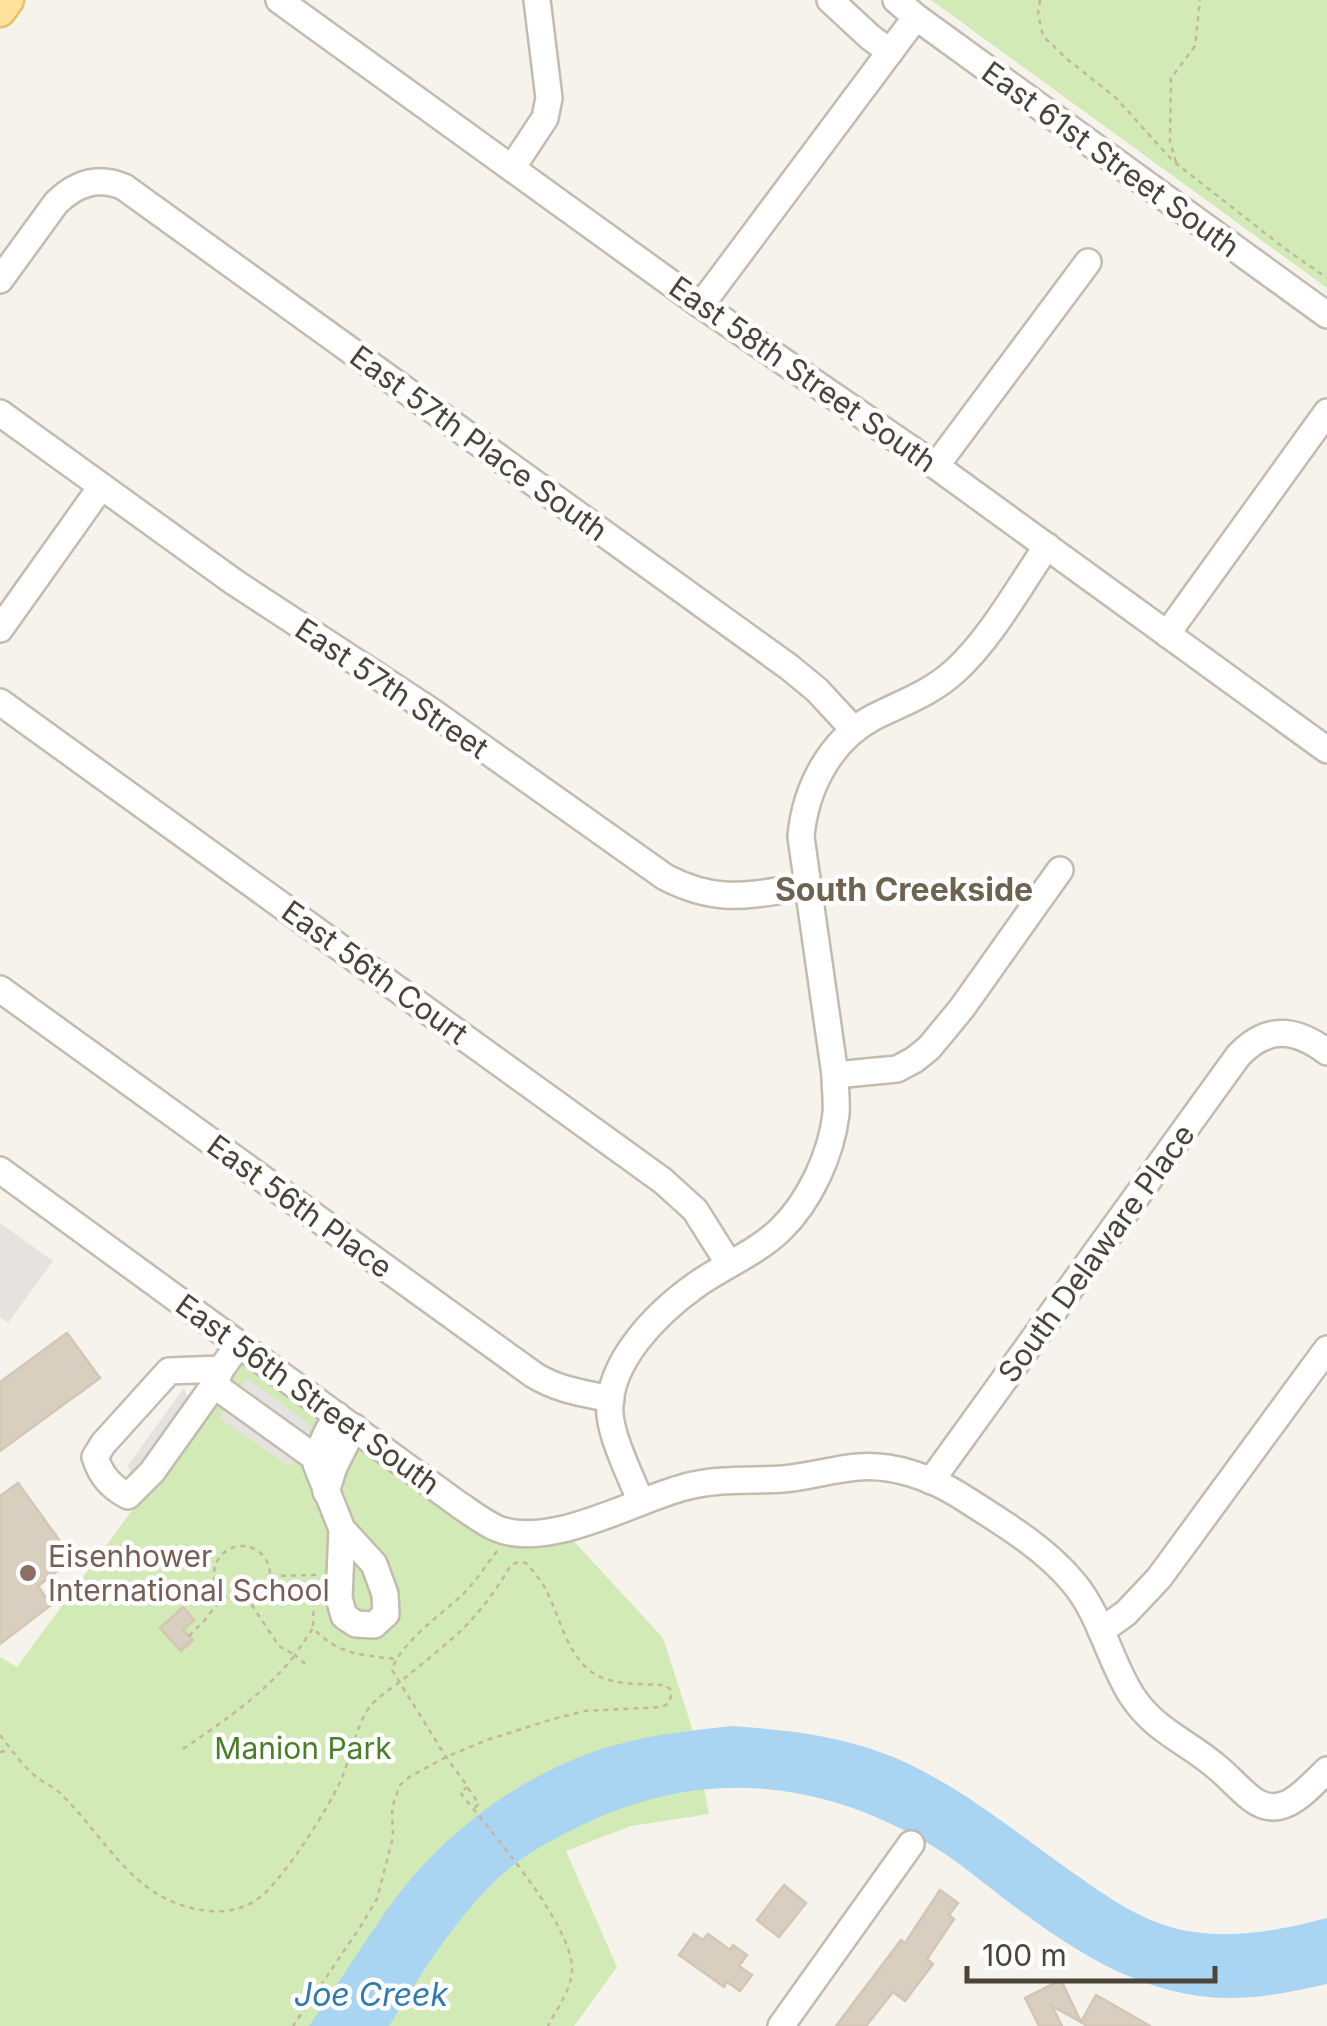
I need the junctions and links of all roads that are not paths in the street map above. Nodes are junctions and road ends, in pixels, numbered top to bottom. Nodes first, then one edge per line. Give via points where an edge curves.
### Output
1 (8, 0) edge
2 (279, 0) edge
3 (537, 0) edge
4 (830, 0) edge
5 (896, 0) edge
6 (0, 12) edge
7 (916, 17) junction
8 (890, 52) junction
9 (512, 168) junction
10 (1088, 262) dead end
11 (0, 280) edge
12 (702, 305) junction
13 (1327, 315) edge
14 (1327, 412) edge
15 (0, 414) edge
16 (936, 466) junction
17 (101, 486) junction
18 (1046, 546) junction
19 (0, 628) edge
20 (1167, 634) junction
21 (0, 702) edge
22 (854, 730) junction
23 (1327, 750) edge
24 (1060, 870) dead end
25 (807, 886) junction
26 (0, 988) edge
27 (1327, 1052) edge
28 (835, 1075) junction
29 (0, 1170) edge
30 (730, 1264) junction
31 (239, 1344) junction
32 (1325, 1355) edge
33 (218, 1377) junction
34 (611, 1398) junction
35 (346, 1421) junction
36 (317, 1459) junction
37 (931, 1481) junction
38 (326, 1492) junction
39 (641, 1502) junction
40 (342, 1529) dead end
41 (1101, 1630) junction
42 (1327, 1770) edge
43 (911, 1844) dead end
44 (781, 2026) edge

1 - 6 main road
2 - 9 street, East 58th Street South
3 - 9 street via 550,98 545,118
4 - 8 street
5 - 7 street, East 61st Street South
7 - 8 street
7 - 13 street, East 61st Street South
8 - 12 street
9 - 12 street, East 58th Street South
10 - 16 street
11 - 22 street, East 57th Place South via 67,192 110,181 789,667
12 - 16 street, East 58th Street South
14 - 20 street
15 - 17 street, East 57th Street
16 - 18 street, East 58th Street South
17 - 19 street
17 - 25 street, East 57th Street via 665,876 720,896
18 - 20 street, East 58th Street South
18 - 22 street via 956,670
20 - 23 street, East 58th Street South
21 - 30 street, East 56th Court via 664,1180 695,1210
22 - 25 street via 821,770 802,818
24 - 28 street via 929,1048 896,1069
25 - 28 street
26 - 34 street, East 56th Place via 534,1375 563,1389
27 - 37 street, South Delaware Place via 1280,1032 1246,1046
28 - 30 street via 833,1131 806,1196 779,1230
29 - 31 street, East 56th Street South
30 - 34 street via 656,1320 618,1373
31 - 33 street
31 - 35 street, East 56th Street South
32 - 41 street via 1159,1578
33 - 33 street via 169,1371 95,1457 112,1488 128,1496 152,1472
33 - 36 street
34 - 39 street via 610,1418
35 - 36 street via 328,1430
35 - 38 street
35 - 39 street, East 56th Street South via 498,1529 538,1534
36 - 38 street
37 - 39 street via 861,1466 786,1479 716,1481
37 - 41 street via 1053,1561 1088,1602
38 - 40 street
41 - 42 street via 1120,1674 1156,1725 1258,1804 1294,1802
43 - 44 street

